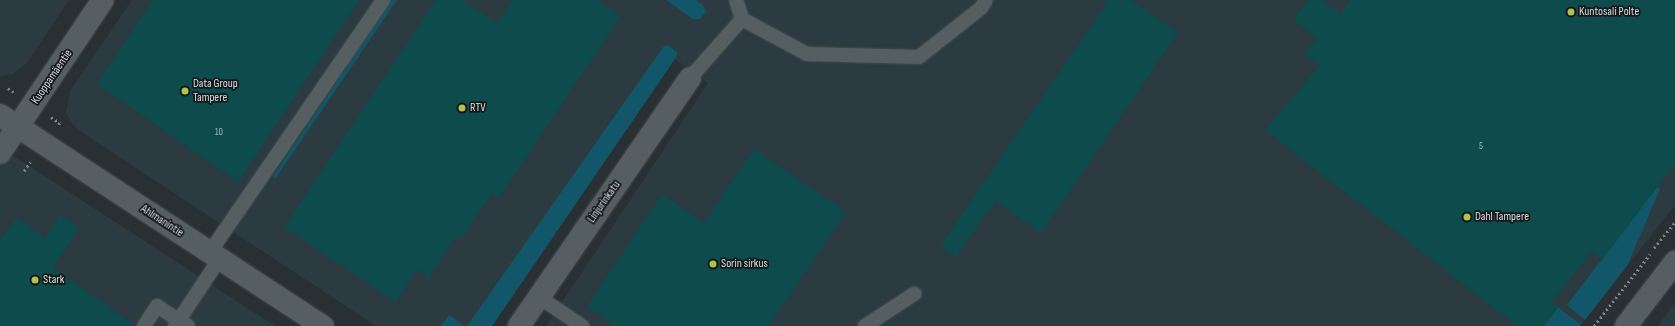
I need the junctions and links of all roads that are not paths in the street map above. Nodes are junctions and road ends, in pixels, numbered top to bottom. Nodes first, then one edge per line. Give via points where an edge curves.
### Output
1 (104, 0) edge
2 (383, 0) edge
3 (736, 0) edge
4 (986, 0) edge
5 (742, 19) junction
6 (690, 78) joint
7 (0, 115) edge
8 (18, 126) junction
9 (0, 153) edge
10 (215, 255) junction
11 (1675, 262) edge
12 (914, 294) dead end
13 (539, 297) junction
14 (181, 324) edge
15 (144, 326) edge
16 (323, 326) edge
17 (519, 326) edge
18 (582, 326) edge
19 (865, 326) edge
20 (1626, 326) edge

1 - 8 street, Kuoppamäentie
2 - 10 lane
3 - 5 lane
4 - 5 lane via 981,8 919,57 807,54
5 - 6 lane
6 - 13 street, Linjurinkatu
7 - 8 street, Ahlmanintie
8 - 9 street, Kuoppamäentie
8 - 10 street, Ahlmanintie
10 - 14 lane
10 - 16 street, Ahlmanintie
11 - 20 street
12 - 19 lane
13 - 17 street, Linjurinkatu
13 - 18 lane
14 - 15 lane via 157,306

